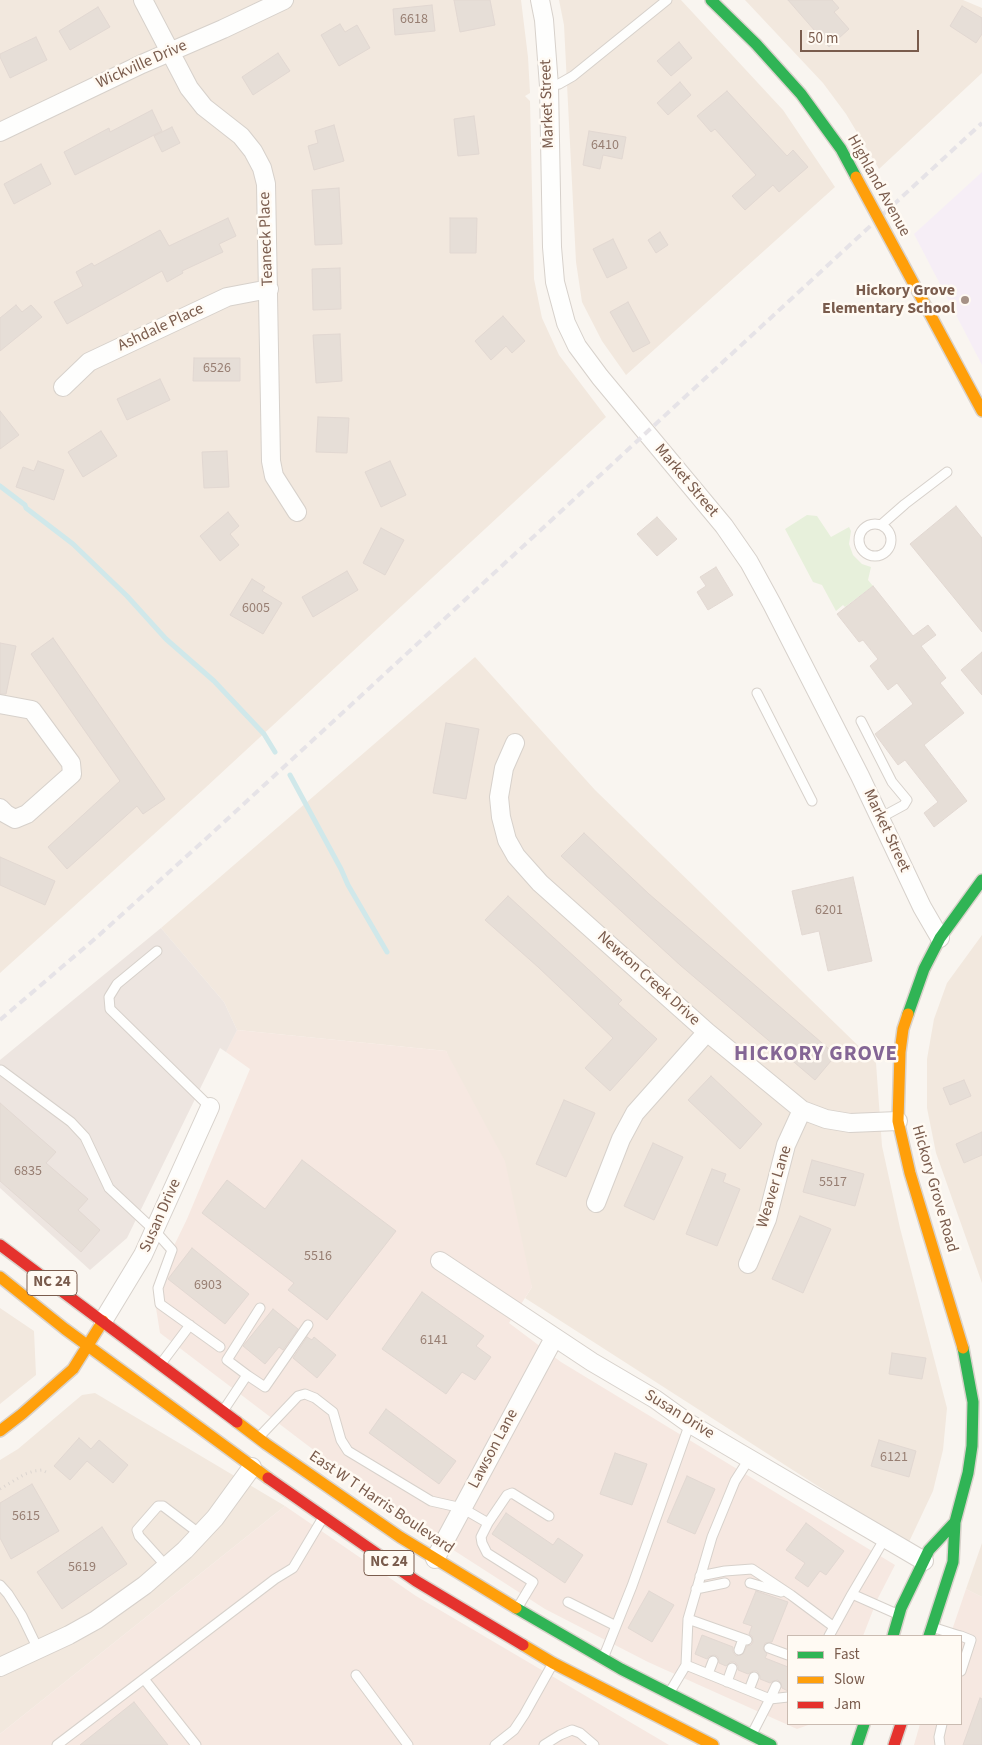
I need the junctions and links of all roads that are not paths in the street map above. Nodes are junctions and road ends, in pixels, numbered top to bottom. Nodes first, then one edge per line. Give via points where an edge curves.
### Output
1 (143, 0) edge
2 (284, 0) edge
3 (540, 0) edge
4 (667, 0) edge
5 (711, 0) edge
6 (170, 52) junction
7 (549, 86) junction
8 (0, 132) edge
9 (269, 288) junction
10 (63, 388) dead end
11 (982, 411) edge
12 (947, 472) dead end
13 (297, 512) dead end
14 (881, 525) dead end
15 (757, 693) dead end
16 (0, 704) edge
17 (861, 721) dead end
18 (515, 743) dead end
19 (812, 801) dead end
20 (0, 808) edge
21 (880, 818) junction
22 (982, 880) edge
23 (940, 938) junction
24 (157, 951) dead end
25 (707, 1032) junction
26 (1, 1070) edge
27 (210, 1107) joint
28 (802, 1110) junction
29 (898, 1121) junction
30 (596, 1203) dead end
31 (155, 1231) junction
32 (0, 1245) edge
33 (440, 1260) dead end
34 (748, 1264) dead end
35 (0, 1277) edge
36 (260, 1308) dead end
37 (103, 1321) junction
38 (190, 1325) junction
39 (308, 1326) dead end
40 (554, 1338) junction
41 (88, 1346) junction
42 (220, 1346) dead end
43 (161, 1364) junction
44 (247, 1375) junction
45 (223, 1411) junction
46 (690, 1423) junction
47 (0, 1431) edge
48 (258, 1438) junction
49 (748, 1458) junction
50 (252, 1467) junction
51 (462, 1508) junction
52 (549, 1516) dead end
53 (323, 1518) junction
54 (955, 1522) junction
55 (488, 1523) junction
56 (200, 1534) junction
57 (885, 1538) junction
58 (435, 1559) junction
59 (924, 1561) junction
60 (167, 1567) junction
61 (700, 1576) junction
62 (725, 1583) dead end
63 (750, 1583) dead end
64 (1, 1588) edge
65 (696, 1590) junction
66 (852, 1594) junction
67 (791, 1595) junction
68 (568, 1602) dead end
69 (517, 1609) junction
70 (899, 1615) junction
71 (688, 1619) junction
72 (616, 1626) junction
73 (834, 1627) junction
74 (725, 1632) junction
75 (930, 1632) edge
76 (830, 1635) edge
77 (893, 1635) edge
78 (953, 1635) edge
79 (962, 1636) edge
80 (972, 1640) junction
81 (721, 1642) dead end
82 (982, 1644) edge
83 (769, 1648) dead end
84 (38, 1650) junction
85 (739, 1650) dead end
86 (603, 1658) junction
87 (787, 1660) edge
88 (714, 1661) dead end
89 (554, 1663) junction
90 (686, 1665) junction
91 (0, 1667) edge
92 (962, 1667) edge
93 (732, 1668) dead end
94 (708, 1674) junction
95 (356, 1675) dead end
96 (754, 1677) dead end
97 (144, 1679) junction
98 (727, 1682) junction
99 (776, 1686) dead end
100 (749, 1690) junction
101 (670, 1693) junction
102 (787, 1697) edge
103 (770, 1699) junction
104 (864, 1725) edge
105 (901, 1725) edge
106 (942, 1725) edge
107 (752, 1735) junction
108 (57, 1745) edge
109 (196, 1745) edge
110 (408, 1745) edge
111 (495, 1745) edge
112 (544, 1745) edge
113 (594, 1745) edge
114 (713, 1745) edge
115 (771, 1745) edge
116 (857, 1745) edge
117 (894, 1745) edge
118 (940, 1745) edge

1 - 6 street, Teaneck Place
2 - 6 street, Wickville Drive
3 - 7 street, Market Street
4 - 7 lane via 573,76
5 - 11 main road, Highland Avenue, bridge via 801,94 841,149
6 - 8 street, Wickville Drive
6 - 9 street, Teaneck Place via 189,88 204,107 241,136 262,168 266,184
7 - 21 street, Market Street via 552,247 555,282 566,323 577,346 600,377 724,526 749,562
9 - 10 street, Ashdale Place via 227,297 98,358 83,366
9 - 13 street, Teaneck Place via 271,461 274,476
12 - 14 lane
15 - 19 lane
16 - 20 street via 32,710 71,763 72,774 27,814 15,818
17 - 21 lane via 892,782 907,800
18 - 25 street, Newton Creek Drive via 504,768 499,797 500,817 516,856 540,883
21 - 23 street, Market Street
22 - 23 main road, Hickory Grove Road
23 - 29 main road, Hickory Grove Road via 924,969 903,1029
24 - 27 lane via 117,984 109,997 110,1009
25 - 28 street, Newton Creek Drive
25 - 30 street via 635,1113 621,1139
26 - 31 lane via 71,1122 85,1137 109,1188
27 - 31 street, Susan Drive
28 - 29 street, Newton Creek Drive via 850,1123
28 - 34 street, Weaver Lane via 786,1145 767,1219
29 - 54 main road, Hickory Grove Road via 910,1173 964,1351 972,1402 972,1446
31 - 37 street, Susan Drive
31 - 38 lane via 172,1250 158,1288 160,1304
32 - 37 main road, East W T Harris Boulevard / NC 24
33 - 40 street, Susan Drive
35 - 41 main road, NC 24
36 - 44 lane via 227,1360
37 - 41 main road
37 - 43 main road, East W T Harris Boulevard / NC 24
38 - 42 lane
38 - 43 lane
39 - 44 lane via 265,1387
40 - 46 street, Susan Drive
40 - 51 street, Lawson Lane
41 - 47 main road via 73,1369
41 - 50 main road, NC 24
43 - 45 main road, East W T Harris Boulevard / NC 24
44 - 45 lane
45 - 48 main road, East W T Harris Boulevard / NC 24
46 - 49 street, Susan Drive
46 - 72 lane
48 - 51 lane via 298,1396 305,1394 333,1412 341,1440 348,1451 431,1501
48 - 58 main road, East W T Harris Boulevard / NC 24
49 - 57 street, Susan Drive
49 - 61 lane via 725,1503
50 - 53 main road, NC 24
50 - 56 street
51 - 55 lane
51 - 58 street, Lawson Lane
52 - 55 lane via 512,1493 507,1495
53 - 89 main road, NC 24 via 416,1581
53 - 97 lane via 293,1568
54 - 59 main road, Hickory Grove Road via 928,1550
54 - 75 main road, Hickory Grove Road via 953,1562
55 - 69 lane via 481,1537 487,1553 533,1582
56 - 60 street
56 - 60 lane via 163,1506 158,1506 137,1530
57 - 59 street, Susan Drive
57 - 66 lane
58 - 69 main road, East W T Harris Boulevard / NC 24
59 - 70 main road, Hickory Grove Road
60 - 84 street via 118,1606
61 - 65 lane
61 - 67 lane via 752,1569
62 - 65 lane
63 - 67 lane
64 - 84 lane via 22,1616
65 - 71 lane
66 - 70 lane
66 - 73 lane
67 - 73 lane
68 - 72 lane
69 - 86 main road, East W T Harris Boulevard / NC 24
70 - 77 main road, Hickory Grove Road
71 - 74 lane
71 - 90 lane
72 - 86 lane
73 - 76 lane
74 - 81 lane
74 - 85 lane via 745,1640
75 - 78 lane
79 - 80 lane
80 - 82 lane
80 - 92 lane
83 - 87 lane
84 - 91 street
86 - 101 main road, East W T Harris Boulevard / NC 24
88 - 94 lane
89 - 111 lane via 514,1730
89 - 114 main road, NC 24
90 - 94 lane
90 - 101 lane
93 - 98 lane
94 - 98 lane
95 - 110 lane
96 - 100 lane
97 - 108 lane
97 - 109 lane
98 - 100 lane
99 - 103 lane
100 - 103 lane
101 - 107 main road, East W T Harris Boulevard / NC 24
102 - 103 lane
103 - 107 lane
104 - 116 main road
105 - 117 main road
106 - 118 lane
107 - 115 main road, East W T Harris Boulevard / NC 24
112 - 113 lane via 572,1730 580,1732

